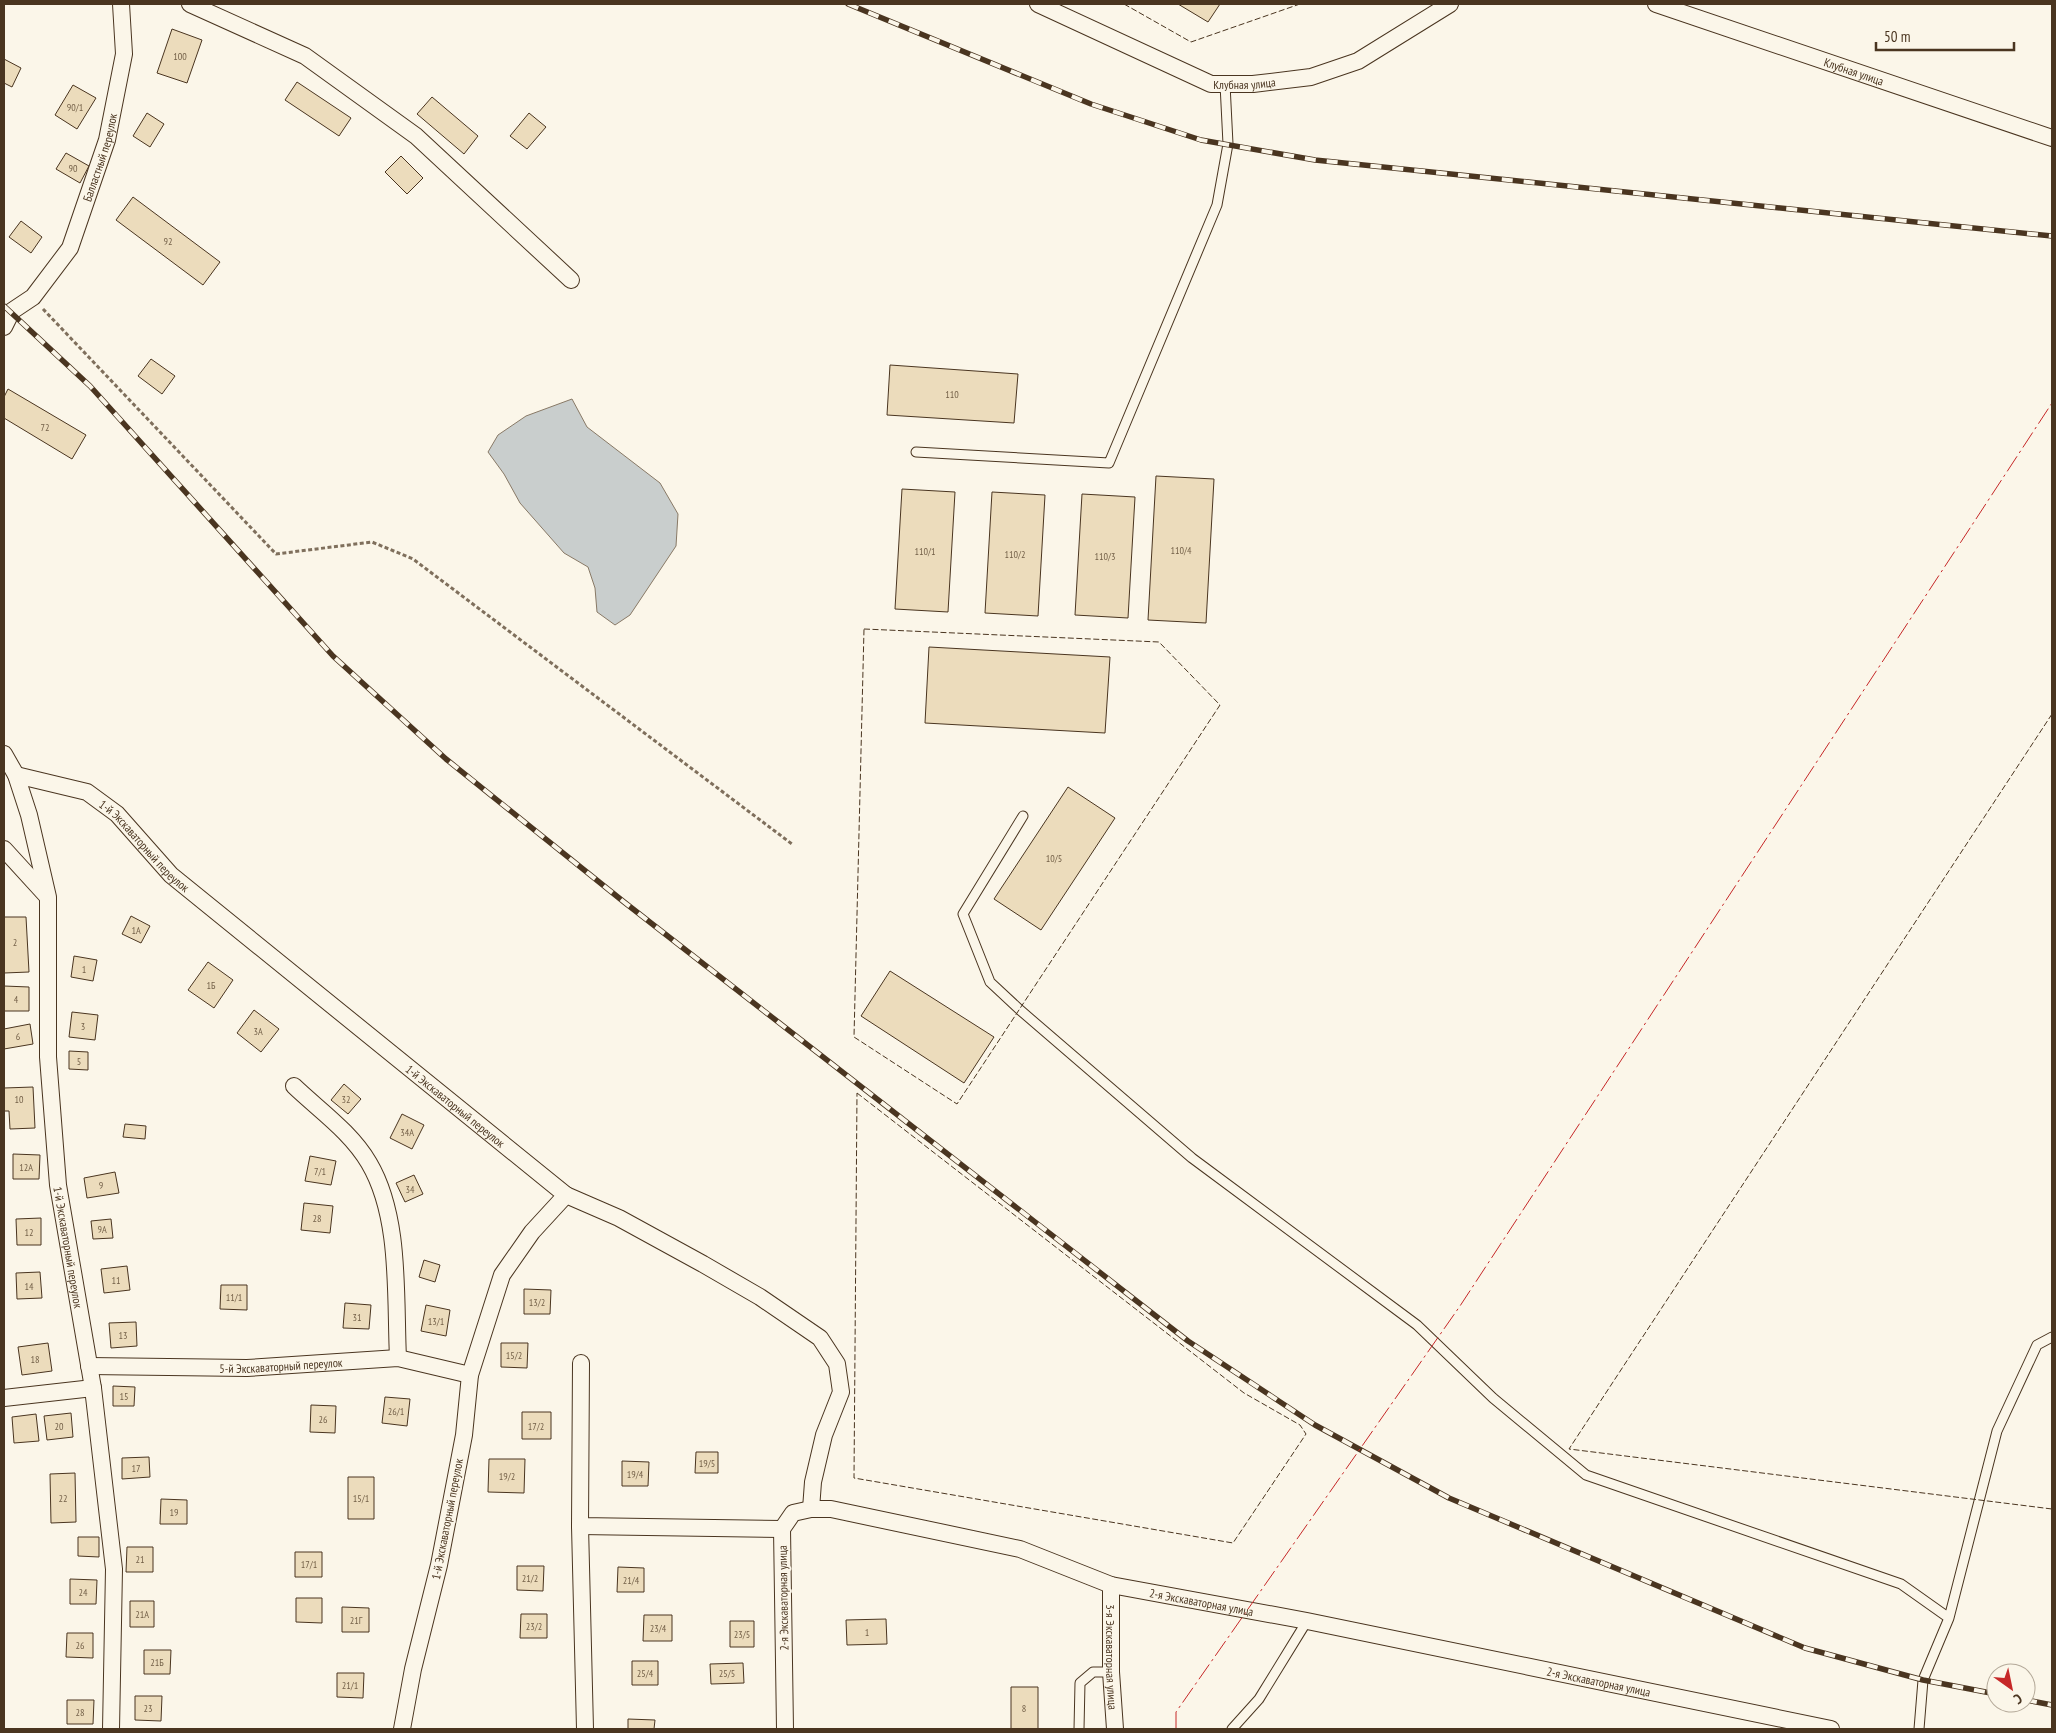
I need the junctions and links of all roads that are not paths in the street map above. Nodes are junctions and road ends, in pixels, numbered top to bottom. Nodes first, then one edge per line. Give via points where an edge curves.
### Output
1 (121, 4) edge
2 (190, 4) edge
3 (1038, 4) edge
4 (1450, 4) edge
5 (1656, 4) edge
6 (1225, 84) junction
7 (2052, 138) edge
8 (571, 280) dead end
9 (4, 327) edge
10 (916, 452) dead end
11 (4, 754) edge
12 (16, 775) junction
13 (1022, 816) dead end
14 (4, 849) edge
15 (48, 898) junction
16 (294, 1086) dead end
17 (566, 1195) junction
18 (2052, 1337) edge
19 (398, 1358) junction
20 (581, 1363) dead end
21 (89, 1366) junction
22 (470, 1375) junction
23 (93, 1388) junction
24 (4, 1398) edge
25 (811, 1509) junction
26 (580, 1526) junction
27 (782, 1529) junction
28 (1111, 1585) junction
29 (1949, 1618) junction
30 (1307, 1621) junction
31 (1111, 1672) junction
32 (111, 1729) edge
33 (402, 1729) edge
34 (585, 1729) edge
35 (785, 1729) edge
36 (1079, 1729) edge
37 (1115, 1729) edge
38 (1232, 1729) edge
39 (1831, 1729) edge
40 (1919, 1729) edge

1 - 9 street, Балластный переулок via 124,54 107,140 70,248 33,297 12,311
2 - 8 street via 305,56 408,130
3 - 6 street, Клубная улица via 1211,84
4 - 6 street, Клубная улица via 1358,61 1311,77
5 - 7 street, Клубная улица
6 - 10 lane via 1228,144 1217,205 1109,463
11 - 12 street
12 - 15 street, 1-й Экскаваторный переулок via 29,814
12 - 17 street, 1-й Экскаваторный переулок via 87,792 117,814 171,875
13 - 29 lane via 962,914 990,982 1027,1016 1192,1158 1417,1325 1493,1398 1586,1475 1901,1584
14 - 15 street
15 - 21 street, 1-й Экскаваторный переулок via 48,1057 58,1185
16 - 19 street via 346,1134 368,1162 382,1193 392,1234
17 - 22 street, 1-й Экскаваторный переулок via 532,1232 502,1274
17 - 25 street via 620,1218 703,1264 760,1297 820,1338 837,1364 841,1392 824,1435 813,1482
18 - 29 lane via 2037,1345 1997,1431
19 - 21 street, 5-й Экскаваторный переулок via 247,1368
19 - 22 street, 5-й Экскаваторный переулок
20 - 26 street
21 - 23 street, 1-й Экскаваторный переулок
22 - 33 street, 1-й Экскаваторный переулок via 464,1435
23 - 24 street
23 - 32 street, 1-й Экскаваторный переулок via 114,1569
25 - 27 street, 2-я Экскаваторная улица via 793,1513
25 - 28 street, 2-я Экскаваторная улица via 831,1509 1020,1549
26 - 27 street
26 - 34 street
27 - 35 street, 2-я Экскаваторная улица
28 - 30 street, 2-я Экскаваторная улица
28 - 31 street, 3-я Экскаваторная улица
29 - 40 lane via 1923,1680
30 - 38 lane via 1259,1699
30 - 39 street, 2-я Экскаваторная улица
31 - 36 lane via 1093,1672 1080,1683
31 - 37 street, 3-я Экскаваторная улица

